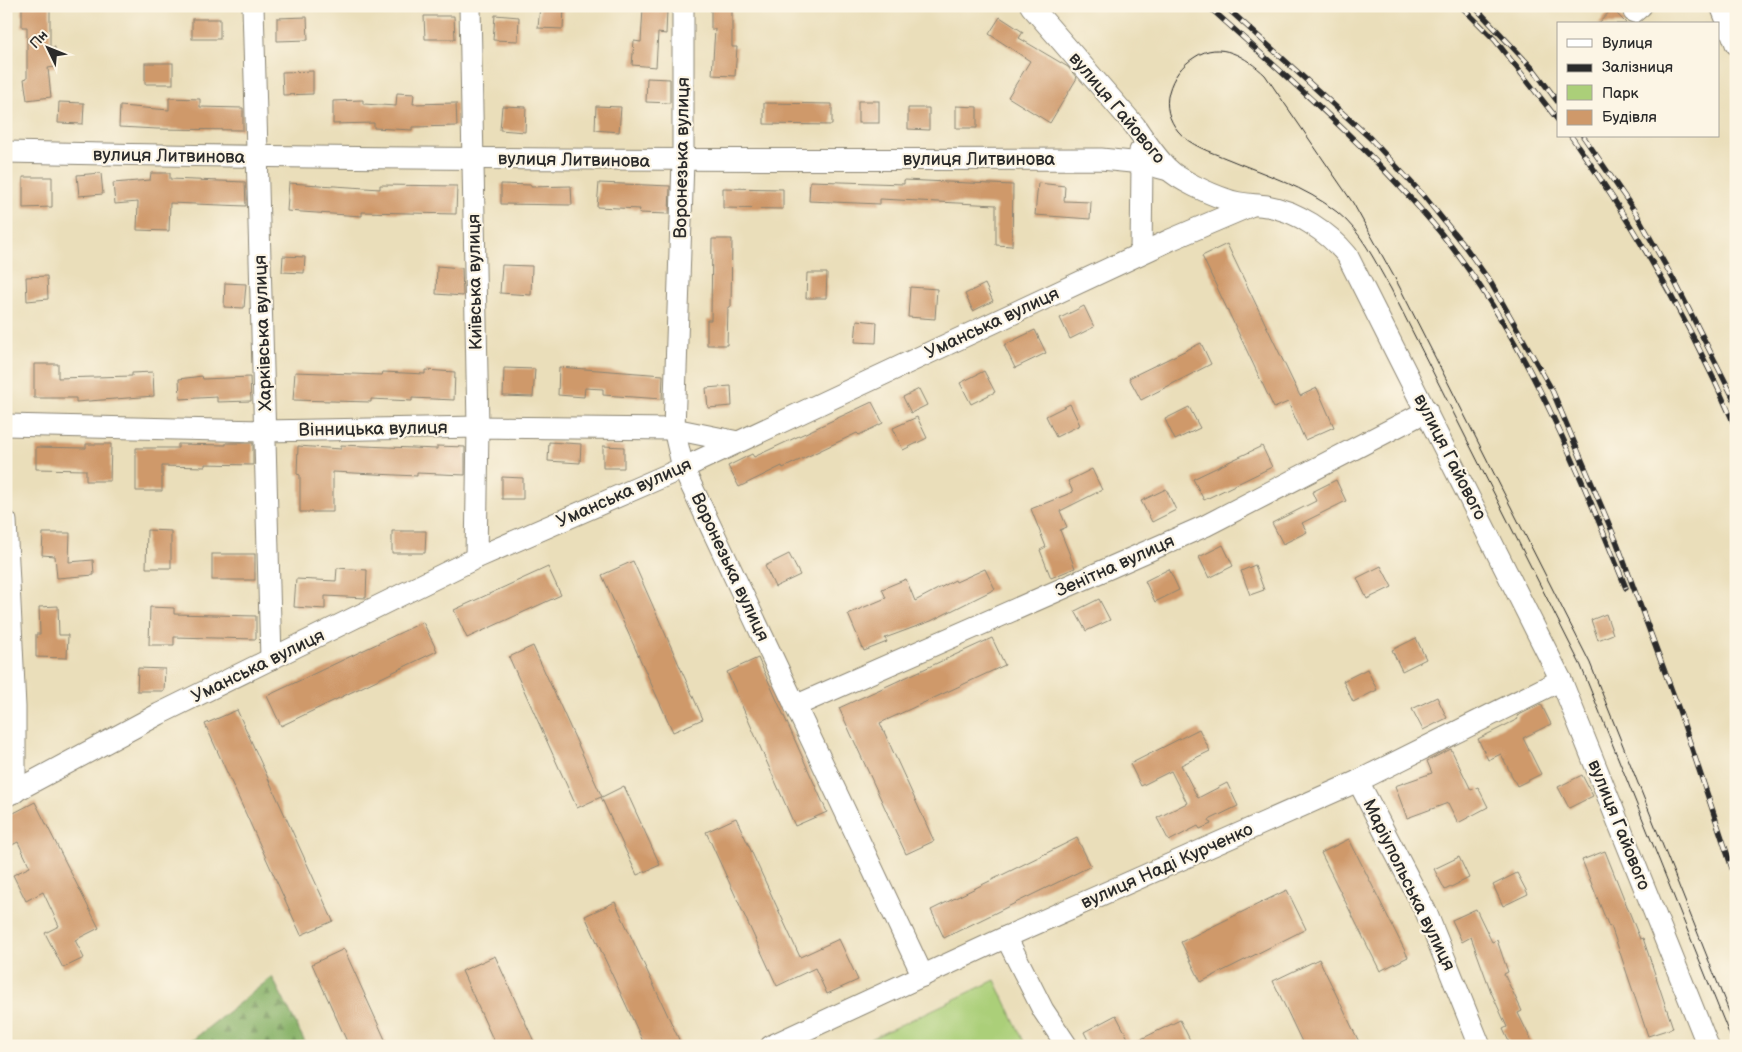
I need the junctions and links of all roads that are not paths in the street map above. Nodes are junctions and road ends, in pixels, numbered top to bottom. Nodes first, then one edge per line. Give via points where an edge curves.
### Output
1 (253, 6) edge
2 (470, 6) edge
3 (683, 6) edge
4 (1031, 6) edge
5 (1721, 6) edge
6 (1736, 44) edge
7 (1136, 126) junction
8 (6, 152) edge
9 (258, 158) junction
10 (472, 158) junction
11 (683, 161) junction
12 (1142, 163) junction
13 (1169, 170) junction
14 (1250, 206) junction
15 (1141, 254) junction
16 (1427, 411) junction
17 (6, 425) edge
18 (478, 427) junction
19 (674, 429) junction
20 (265, 431) junction
21 (738, 442) junction
22 (683, 468) junction
23 (6, 520) edge
24 (476, 558) junction
25 (271, 659) junction
26 (1561, 680) junction
27 (795, 706) junction
28 (1358, 780) junction
29 (11, 794) edge
30 (1006, 937) junction
31 (923, 976) junction
32 (771, 1046) edge
33 (1067, 1046) edge
34 (1480, 1046) edge
35 (1708, 1046) edge

1 - 9 street, Харківська вулиця
2 - 10 street, Київська вулиця
3 - 11 street, Воронезька вулиця
4 - 7 street, вулиця Гайового
5 - 6 street
7 - 12 street
7 - 13 street, вулиця Гайового
8 - 9 street, вулиця Литвинова
9 - 10 street, вулиця Литвинова
9 - 20 street, Харківська вулиця
10 - 11 street, вулиця Литвинова
10 - 18 street, Київська вулиця
11 - 12 street, вулиця Литвинова via 1102,159
11 - 19 street, Воронезька вулиця
12 - 13 street, вулиця Литвинова
12 - 15 street
13 - 14 street, вулиця Гайового via 1226,200
14 - 15 street, Уманська вулиця
14 - 16 street, вулиця Гайового via 1279,209 1308,222 1337,243 1359,277
15 - 21 street, Уманська вулиця
16 - 26 street, вулиця Гайового
16 - 27 street, Зенітна вулиця via 1205,526
17 - 20 street, Вінницька вулиця
18 - 19 street, Вінницька вулиця
18 - 20 street, Вінницька вулиця
18 - 24 street, Київська вулиця
19 - 21 street, Вінницька вулиця
19 - 22 street, Воронезька вулиця
20 - 25 street, Харківська вулиця
21 - 22 street, Уманська вулиця
22 - 24 street, Уманська вулиця
22 - 27 street, Воронезька вулиця
23 - 29 street via 15,707
24 - 25 street, Уманська вулиця
25 - 29 street, Уманська вулиця via 159,714
26 - 28 street, вулиця Наді Курченко
26 - 35 street, вулиця Гайового
27 - 31 street, Воронезька вулиця
28 - 30 street, вулиця Наді Курченко
28 - 34 street, Маріупольська вулиця via 1426,912
30 - 31 street, вулиця Наді Курченко
30 - 33 street via 1043,1010
31 - 32 street, вулиця Наді Курченко

